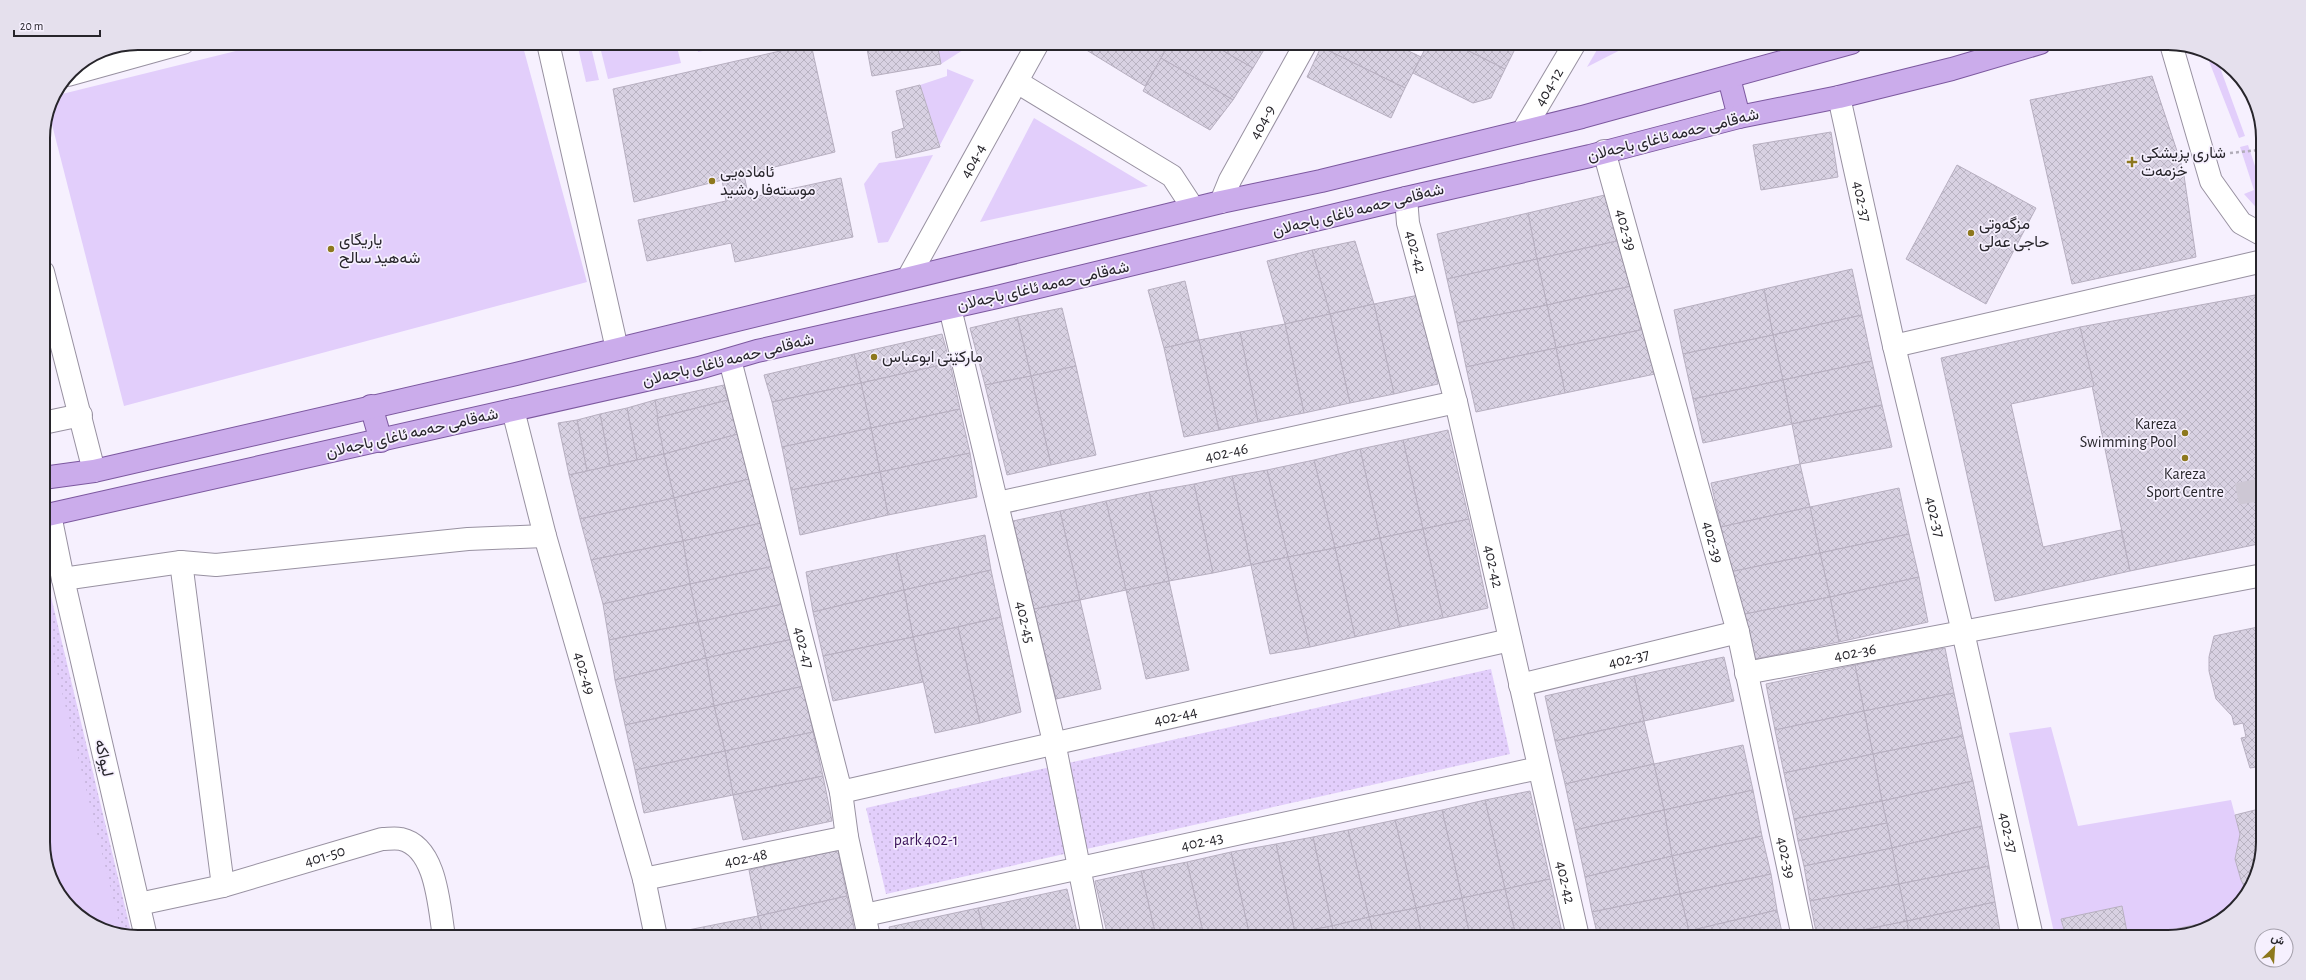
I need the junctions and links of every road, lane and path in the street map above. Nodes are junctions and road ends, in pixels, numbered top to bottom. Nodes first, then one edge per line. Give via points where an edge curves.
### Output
1 (158, 50) edge
2 (550, 50) edge
3 (1034, 50) edge
4 (1302, 50) edge
5 (1571, 50) edge
6 (1810, 50) edge
7 (2015, 50) edge
8 (2173, 50) edge
9 (81, 71) edge
10 (1729, 78) junction
11 (1017, 82) junction
12 (1839, 97) junction
13 (1739, 117) junction
14 (1523, 131) junction
15 (1604, 151) junction
16 (1406, 198) junction
17 (1220, 202) junction
18 (1193, 208) junction
19 (2256, 232) edge
20 (2256, 263) edge
21 (908, 278) junction
22 (50, 298) edge
23 (950, 308) junction
24 (1894, 346) junction
25 (617, 349) junction
26 (730, 360) junction
27 (1456, 402) junction
28 (371, 406) junction
29 (513, 410) junction
30 (81, 415) junction
31 (50, 422) edge
32 (381, 441) junction
33 (94, 471) junction
34 (50, 477) edge
35 (998, 502) junction
36 (50, 515) edge
37 (50, 528) edge
38 (545, 536) junction
39 (181, 562) junction
40 (2256, 576) edge
41 (63, 579) junction
42 (1738, 632) junction
43 (1963, 632) junction
44 (1510, 640) junction
45 (1746, 673) junction
46 (1520, 685) junction
47 (1054, 742) junction
48 (1539, 768) junction
49 (841, 792) junction
50 (848, 837) junction
51 (1079, 868) junction
52 (644, 879) junction
53 (223, 886) junction
54 (139, 904) junction
55 (865, 915) junction
56 (145, 930) edge
57 (443, 930) edge
58 (655, 930) edge
59 (868, 930) edge
60 (1092, 930) edge
61 (1576, 930) edge
62 (1801, 930) edge
63 (2030, 930) edge

1 - 9 street
2 - 25 street
3 - 11 street, 404-4
4 - 17 street, 404-9
5 - 14 street, 404-12
6 - 10 main road
7 - 12 main road, شەقامی حەمە ئاغای باجەلان
8 - 19 street via 2211,181 2241,222
10 - 13 main road
10 - 14 main road
11 - 18 street via 1172,176
11 - 21 street, 404-4
12 - 13 main road, شەقامی حەمە ئاغای باجەلان
12 - 24 street, 402-37
13 - 15 main road, شەقامی حەمە ئاغای باجەلان
14 - 17 main road via 1321,181
15 - 16 main road, شەقامی حەمە ئاغای باجەلان
15 - 42 street, 402-39
16 - 23 main road, شەقامی حەمە ئاغای باجەلان
16 - 27 street, 402-42 via 1408,223
17 - 18 main road
18 - 21 main road
20 - 24 street
21 - 25 main road
22 - 30 street
23 - 26 main road, شەقامی حەمە ئاغای باجەلان via 757,351
23 - 35 street, 402-45
24 - 43 street, 402-37
25 - 28 main road
26 - 29 main road, شەقامی حەمە ئاغای باجەلان
26 - 49 street, 402-47
27 - 35 street, 402-46
27 - 44 street, 402-42
28 - 32 main road
28 - 33 main road
29 - 32 main road, شەقامی حەمە ئاغای باجەلان
29 - 38 street, 402-49
30 - 31 street
30 - 33 street
32 - 36 main road, شەقامی حەمە ئاغای باجەلان
33 - 34 main road
35 - 47 street, 402-45
37 - 41 street, لیواکە
38 - 39 street via 468,539 216,565
38 - 52 street, 402-49
39 - 41 street
39 - 53 street
40 - 43 street, 402-36
41 - 54 street, لیواکە
42 - 45 street, 402-39
42 - 46 street, 402-37
43 - 45 street, 402-36
43 - 63 street, 402-37
44 - 46 street, 402-42
44 - 47 street, 402-44
45 - 62 street, 402-39
46 - 48 street, 402-42
47 - 49 street, 402-44
47 - 51 street, 402-45
48 - 51 street, 402-43
48 - 61 street, 402-42
49 - 50 street, 402-47
50 - 52 street, 402-48
50 - 55 street, 402-47
51 - 55 street, 402-43
51 - 60 street, 402-45
52 - 58 street, 402-49
53 - 54 street, 401-50
53 - 57 street, 401-50 via 382,838 401,839 422,851 432,873
54 - 56 street, لیواکە
55 - 59 street, 402-47

